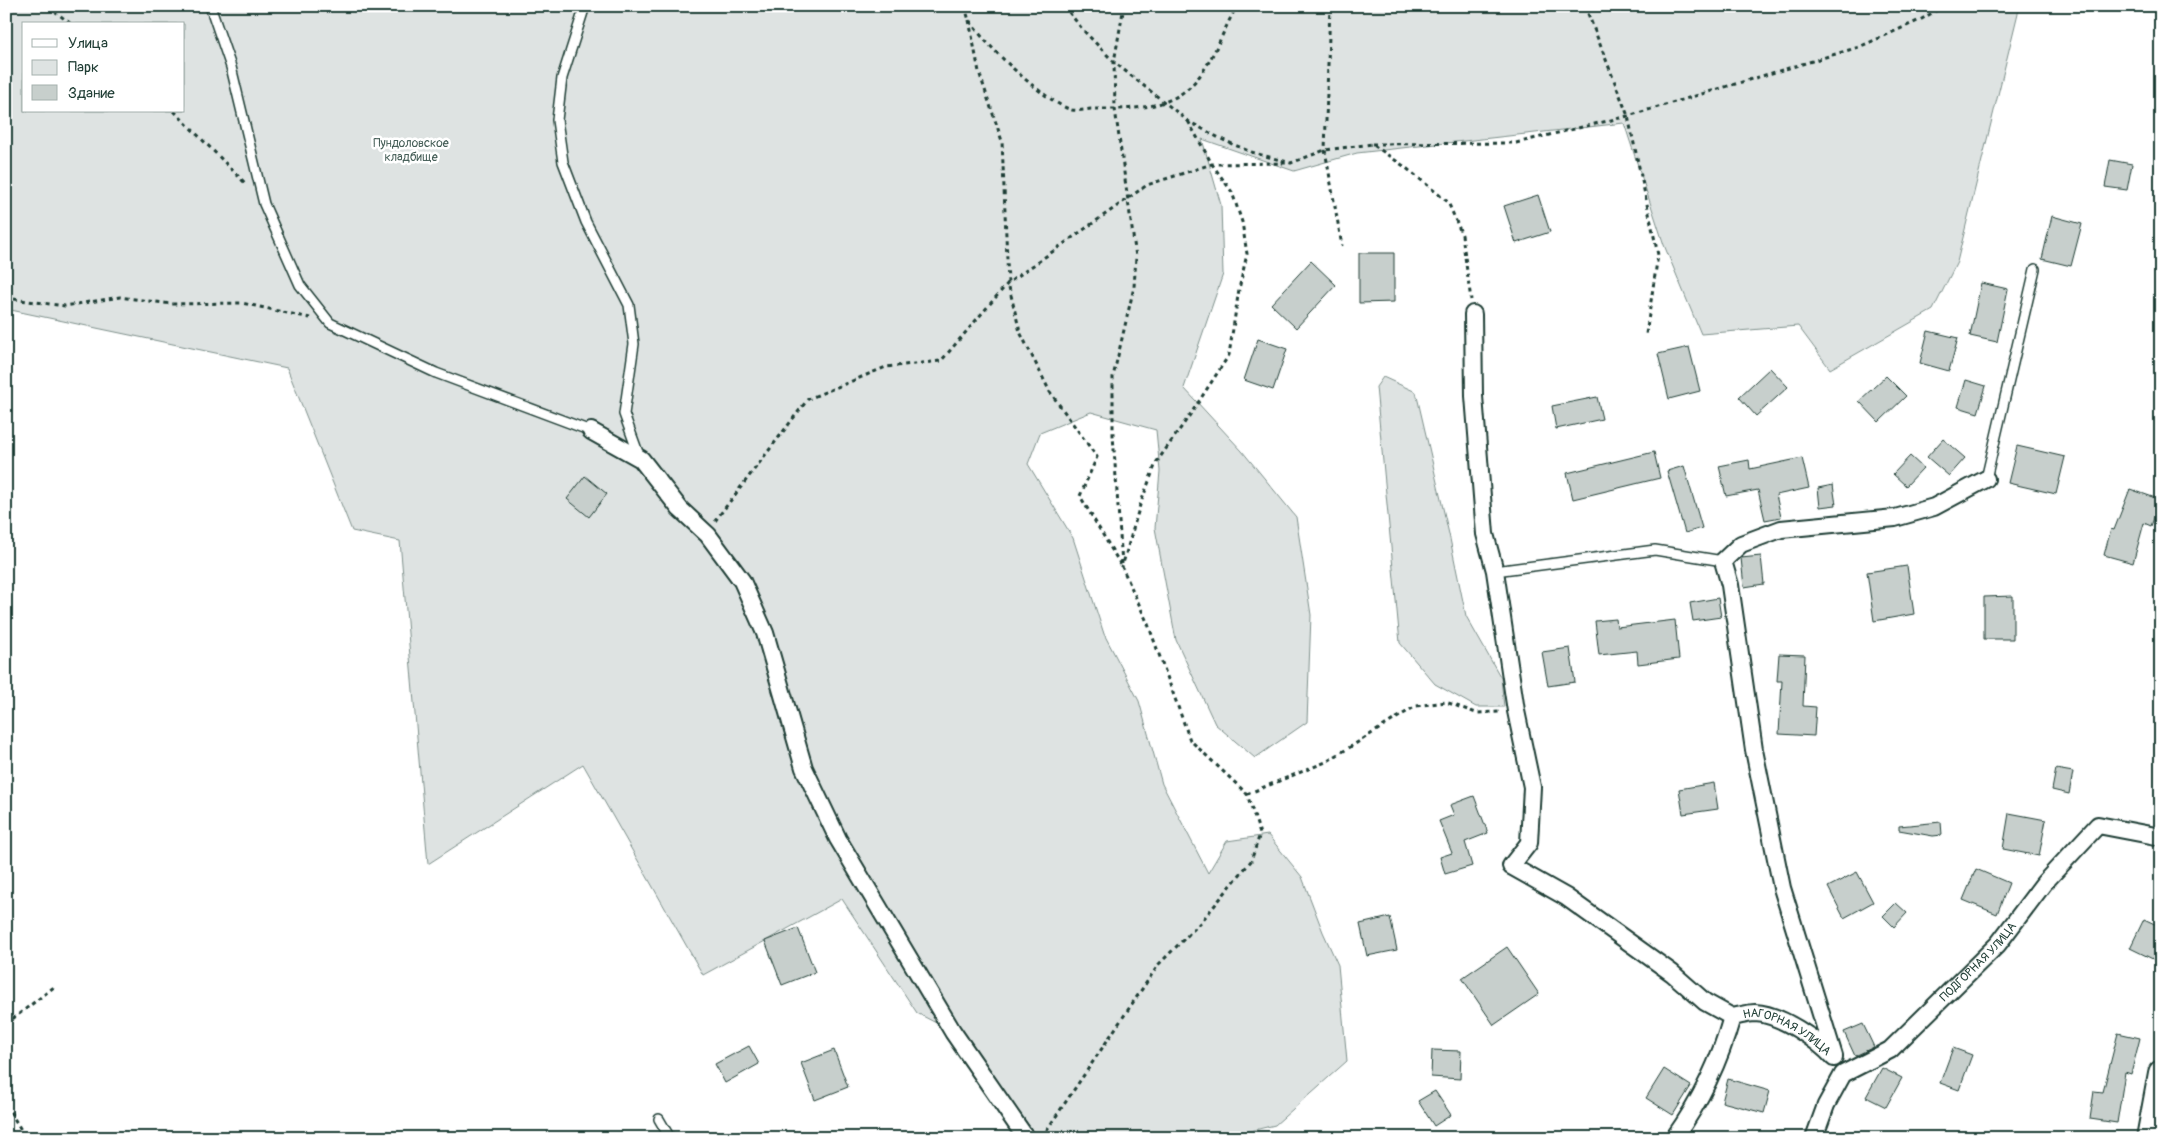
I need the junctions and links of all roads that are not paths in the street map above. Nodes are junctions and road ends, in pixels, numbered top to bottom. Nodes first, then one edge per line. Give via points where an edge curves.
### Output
1 (210, 6) edge
2 (585, 6) edge
3 (2035, 270) dead end
4 (1473, 314) road end
5 (591, 431) joint
6 (641, 459) junction
7 (1986, 479) joint
8 (1723, 561) junction
9 (1495, 571) junction
10 (2161, 837) edge
11 (1732, 1017) junction
12 (1834, 1056) junction
13 (2161, 1073) edge
14 (1843, 1074) junction
15 (660, 1119) dead end
16 (670, 1138) edge
17 (1026, 1138) edge
18 (1674, 1138) edge
19 (1814, 1138) edge
20 (2149, 1138) edge

1 - 5 lane via 230,67 264,204 300,285 330,323 436,373
2 - 6 lane via 562,78 557,120 563,162 586,222 629,305 634,344 624,414
3 - 7 lane
4 - 9 street via 1474,396 1484,524
5 - 6 street
6 - 17 street via 680,509 708,535 742,581 765,633 804,768 838,839 953,1032
7 - 8 street via 1934,507 1895,518 1781,529 1741,544
8 - 9 lane via 1655,550
8 - 12 street via 1730,585 1754,750 1782,888
9 - 11 street via 1516,711 1532,787 1529,843 1511,866 1566,897 1706,1002
10 - 14 street, ПОДГОРНАЯ УЛИЦА via 2098,825 2044,883 1998,944 1890,1050
11 - 12 street, НАГОРНАЯ УЛИЦА via 1755,1013 1772,1017 1810,1036
11 - 18 street, НАГОРНАЯ УЛИЦА via 1724,1046
12 - 14 street, НАГОРНАЯ УЛИЦА
13 - 20 street
14 - 19 street
15 - 16 lane

